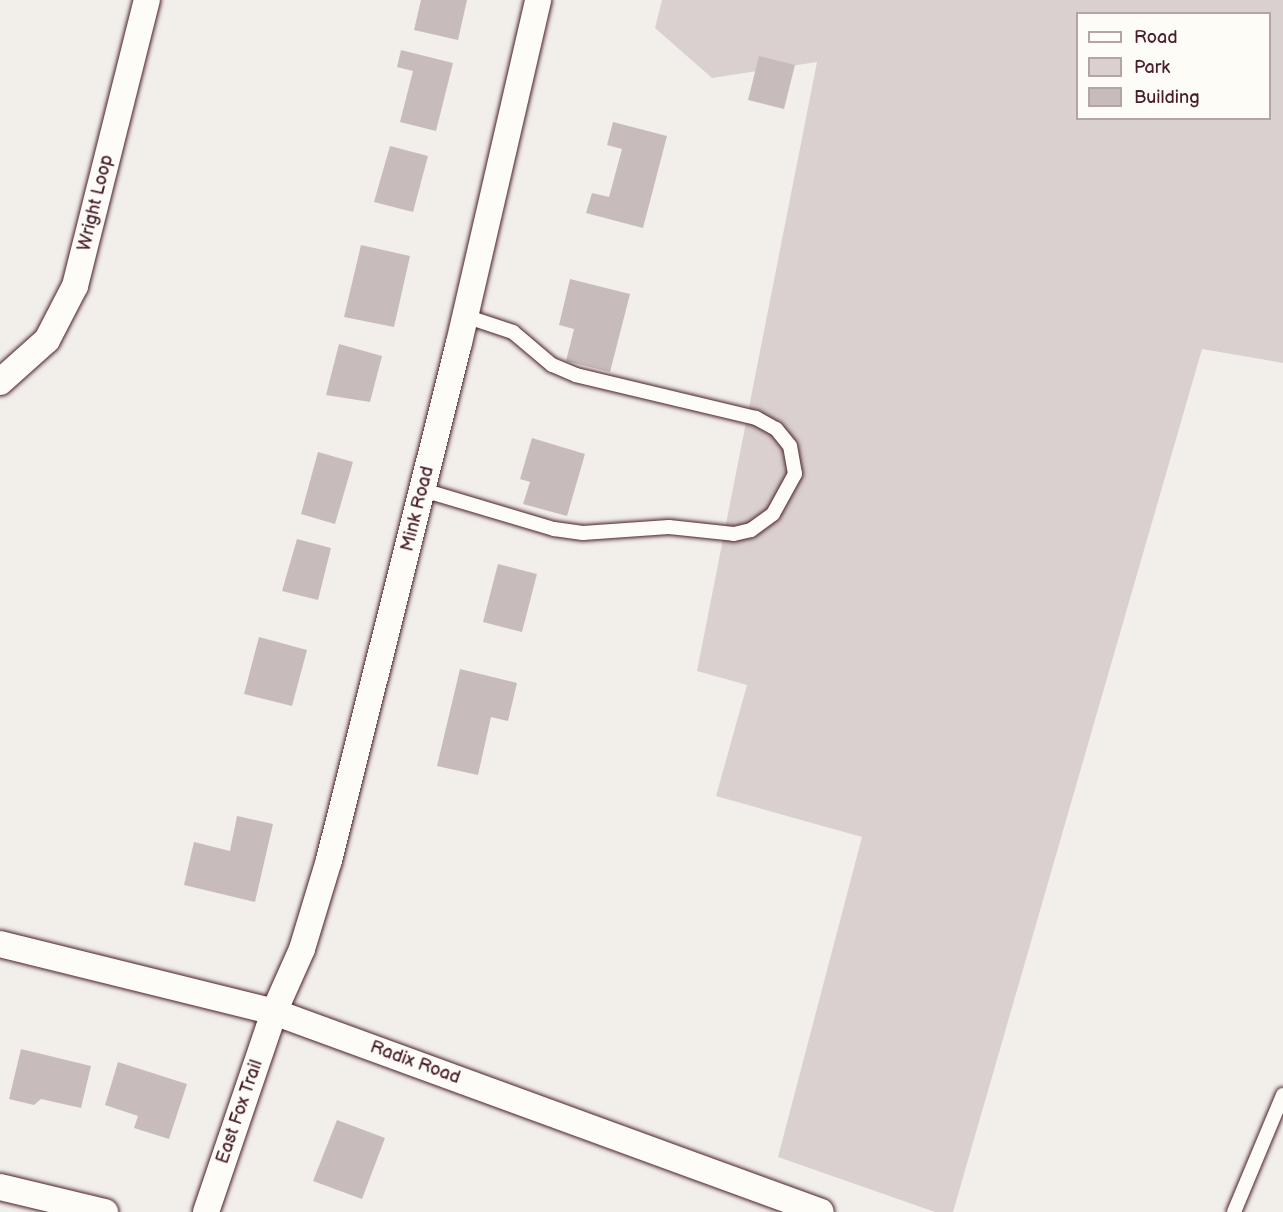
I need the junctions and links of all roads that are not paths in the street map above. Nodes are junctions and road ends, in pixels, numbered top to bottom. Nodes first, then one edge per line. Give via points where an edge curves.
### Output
1 (147, 0) edge
2 (537, 0) edge
3 (465, 316) junction
4 (0, 382) edge
5 (423, 490) junction
6 (0, 944) edge
7 (274, 1011) junction
8 (1283, 1095) edge
9 (0, 1187) edge
10 (105, 1212) edge
11 (206, 1212) edge
12 (821, 1212) edge
13 (1234, 1212) edge

1 - 4 street, Wright Loop via 75,286 47,340
2 - 3 street, Mink Road
3 - 5 street, Mink Road
3 - 5 lane via 513,332 552,365 576,375 756,418 776,429 790,446 795,474 773,514 752,530 734,534 645,527 573,532
5 - 7 street, Mink Road via 329,860 302,949
6 - 7 street, Radix Road
7 - 11 street, East Fox Trail
7 - 12 street, Radix Road
8 - 13 lane
9 - 10 street

